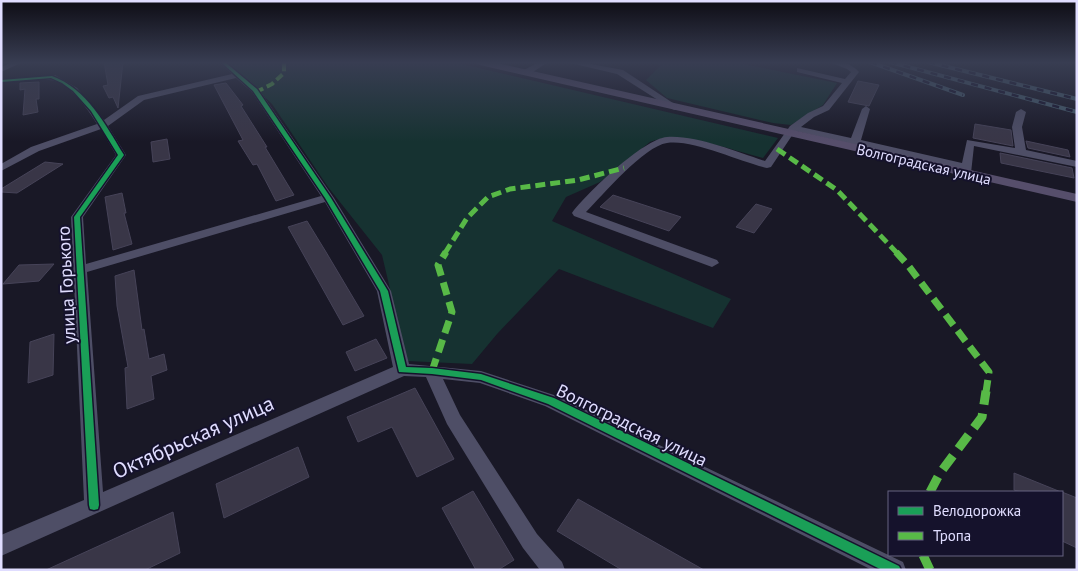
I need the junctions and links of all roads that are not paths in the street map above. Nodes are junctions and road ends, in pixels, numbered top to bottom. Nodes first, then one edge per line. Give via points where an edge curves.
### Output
1 (71, 89) edge
2 (180, 89) edge
3 (252, 89) edge
4 (597, 89) edge
5 (646, 89) edge
6 (842, 89) edge
7 (675, 107) junction
8 (866, 109) dead end
9 (1021, 112) dead end
10 (103, 125) junction
11 (791, 130) junction
12 (855, 142) junction
13 (1021, 153) junction
14 (1077, 164) edge
15 (1, 168) edge
16 (966, 170) junction
17 (328, 198) junction
18 (1077, 198) edge
19 (712, 263) dead end
20 (80, 270) junction
21 (402, 370) junction
22 (432, 371) junction
23 (94, 505) junction
24 (1, 546) edge
25 (873, 565) edge
26 (554, 570) edge
27 (895, 570) edge

1 - 10 street, улица Горького via 91,105
2 - 10 street via 141,98
3 - 17 street
4 - 7 main road, Волгоградская улица
5 - 7 street
6 - 11 street via 826,108
7 - 11 main road, Волгоградская улица
8 - 12 street
9 - 13 street via 1017,127
10 - 15 street via 35,149
10 - 20 street, улица Горького via 121,154 77,217
11 - 12 lane
11 - 16 main road, Волгоградская улица
11 - 19 street via 767,165 684,142 666,140 653,144 578,213
12 - 16 lane
13 - 14 lane
13 - 16 lane via 970,142
16 - 18 main road, Волгоградская улица
17 - 20 street
17 - 21 street via 384,291
20 - 23 street, улица Горького
21 - 22 street, Волгоградская улица
21 - 23 street, Октябрьская улица
22 - 25 street, Волгоградская улица via 481,377 551,401
22 - 26 street via 453,419 530,540
23 - 24 street, Октябрьская улица
25 - 27 street, Волгоградская улица

